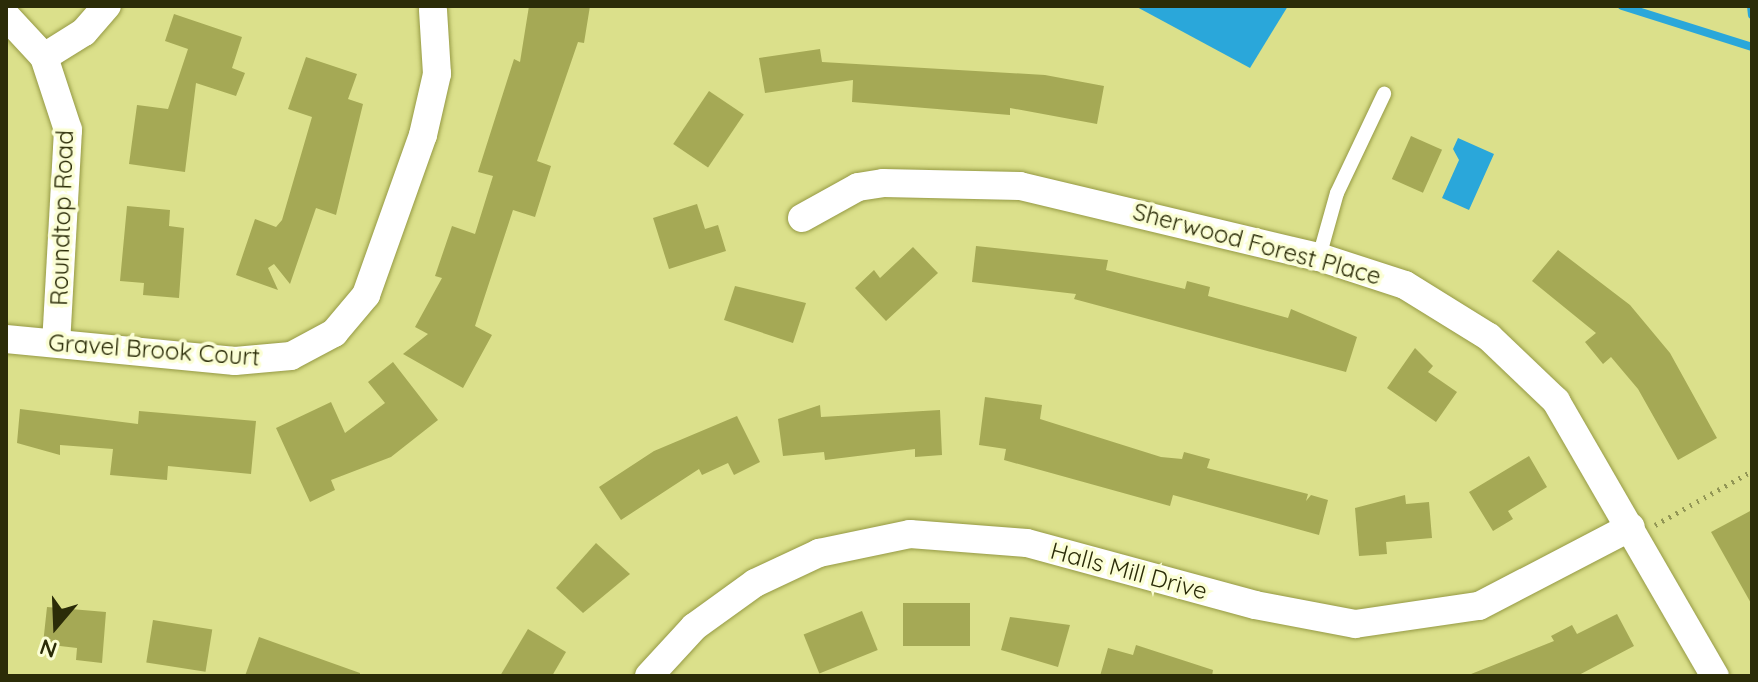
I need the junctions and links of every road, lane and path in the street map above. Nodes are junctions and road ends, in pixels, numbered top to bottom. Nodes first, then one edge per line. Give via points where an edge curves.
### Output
1 (107, 6) edge
2 (433, 10) dead end
3 (6, 16) edge
4 (44, 57) junction
5 (1384, 94) dead end
6 (802, 218) dead end
7 (1319, 257) junction
8 (6, 339) edge
9 (56, 343) junction
10 (1752, 471) edge
11 (1631, 527) junction
12 (649, 676) edge
13 (1715, 676) edge

1 - 4 street via 84,32
2 - 9 street, Gravel Brook Court via 437,74 423,135 366,295 334,333 291,356 264,360
3 - 4 street, Roundtop Road
4 - 9 street, Roundtop Road via 68,130
5 - 7 lane via 1337,193
6 - 7 street, Sherwood Forest Place via 858,187 1005,185
7 - 11 street, Sherwood Forest Place via 1429,298 1526,367 1586,445
8 - 9 street, Gravel Brook Court
10 - 11 path via 1651,528
11 - 12 street, Halls Mill Drive via 1479,606 1355,624 1269,609 1027,543 910,534 819,553 755,583 694,627
11 - 13 street, Sherwood Forest Place

